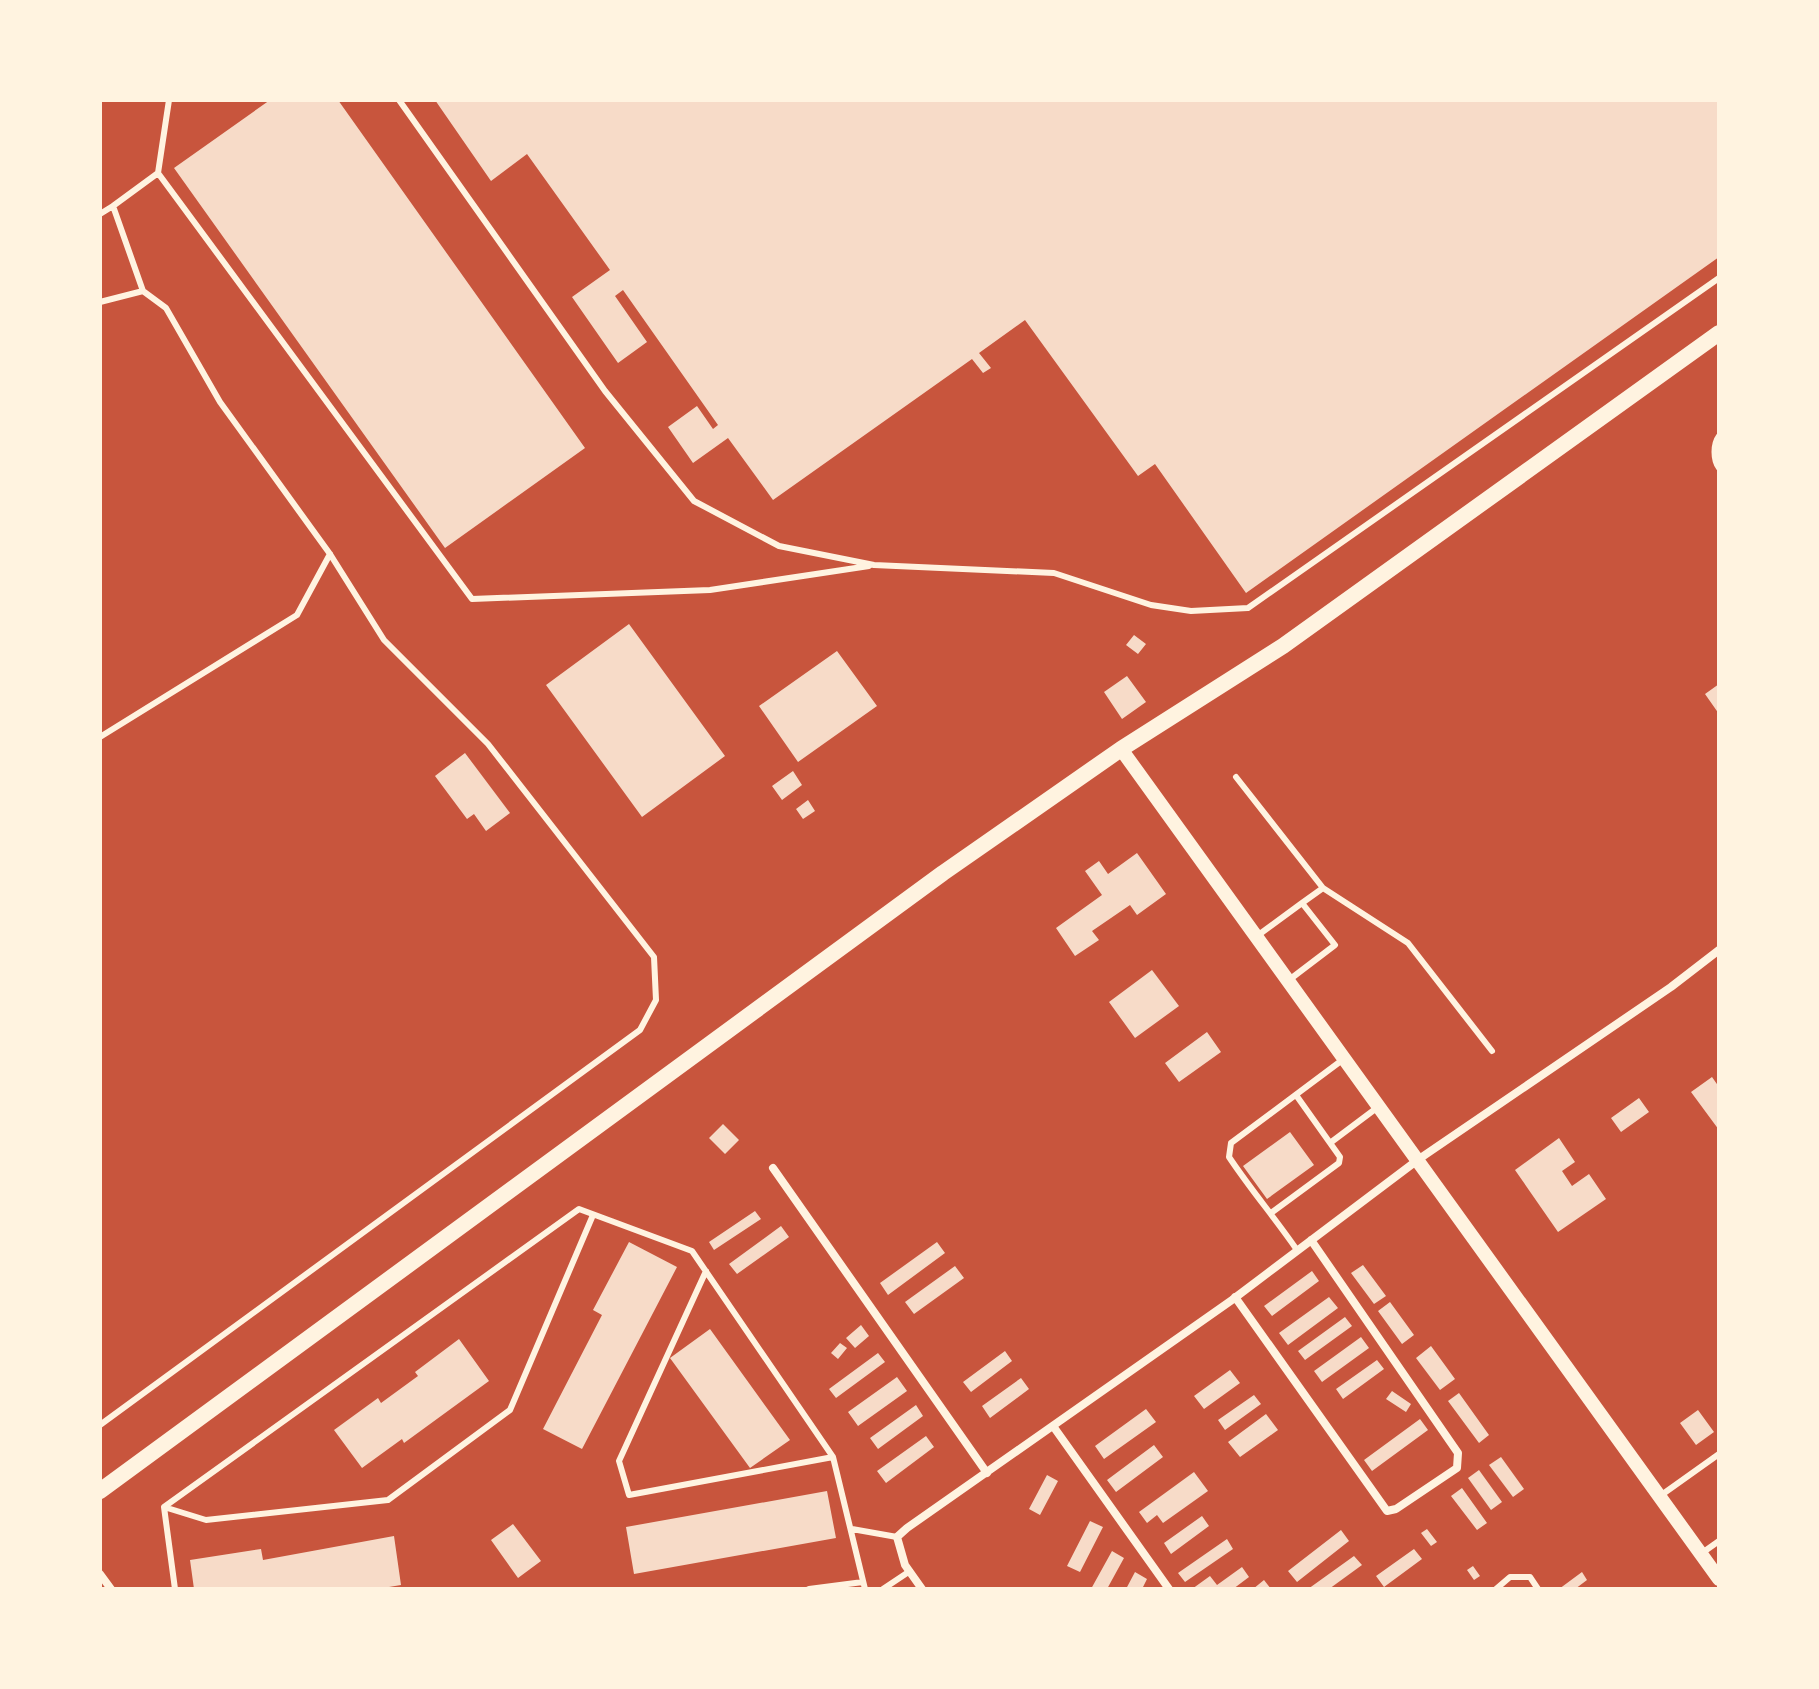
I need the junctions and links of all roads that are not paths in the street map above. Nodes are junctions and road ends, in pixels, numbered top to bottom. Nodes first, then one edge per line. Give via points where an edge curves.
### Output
1 (169, 100) edge
2 (399, 100) edge
3 (158, 173) junction
4 (113, 206) junction
5 (100, 214) edge
6 (1719, 278) edge
7 (143, 291) junction
8 (100, 302) edge
9 (1719, 333) edge
10 (1719, 436) edge
11 (1719, 468) edge
12 (330, 554) junction
13 (874, 565) junction
14 (100, 737) edge
15 (1121, 749) junction
16 (1236, 777) dead end
17 (1323, 888) junction
18 (1302, 903) junction
19 (1257, 936) junction
20 (1719, 950) edge
21 (1289, 980) junction
22 (1492, 1051) dead end
23 (1346, 1057) junction
24 (1296, 1095) junction
25 (1380, 1105) junction
26 (1330, 1143) junction
27 (1419, 1159) junction
28 (773, 1168) dead end
29 (1271, 1213) junction
30 (593, 1215) junction
31 (1311, 1240) junction
32 (1297, 1250) junction
33 (706, 1271) junction
34 (1235, 1297) junction
35 (100, 1425) edge
36 (1053, 1426) junction
37 (1719, 1454) edge
38 (833, 1457) junction
39 (987, 1473) junction
40 (100, 1491) edge
41 (1660, 1496) junction
42 (164, 1507) junction
43 (852, 1529) junction
44 (897, 1537) junction
45 (1719, 1541) edge
46 (1701, 1553) junction
47 (910, 1571) junction
48 (100, 1574) edge
49 (1719, 1579) edge
50 (864, 1585) edge
51 (111, 1589) edge
52 (175, 1589) edge
53 (809, 1589) edge
54 (883, 1589) edge
55 (922, 1589) edge
56 (1169, 1589) edge
57 (1496, 1589) edge
58 (1538, 1589) edge

1 - 3 lane
2 - 13 lane via 605,391 694,501 779,546
3 - 4 lane
3 - 13 lane via 472,599 710,590
4 - 5 lane
4 - 7 lane
6 - 13 lane via 1248,608 1191,611 1151,605 1054,573
7 - 8 lane
7 - 12 lane via 166,308 220,402
9 - 15 main road via 1283,646
10 - 11 lane
12 - 14 lane via 297,615
12 - 35 lane via 384,640 488,744 654,957 656,1000 640,1030
15 - 19 street
15 - 40 main road via 681,1063
16 - 17 lane
17 - 18 lane
17 - 22 lane via 1408,943
18 - 19 lane
18 - 21 lane via 1335,945
19 - 21 street
20 - 27 street
21 - 23 street
23 - 24 lane
23 - 25 street
24 - 26 lane
24 - 29 lane via 1228,1150
25 - 26 lane
25 - 27 street
26 - 29 lane via 1339,1163
27 - 31 street
27 - 41 street
28 - 39 street
29 - 32 lane
30 - 33 lane via 692,1251
30 - 42 lane via 579,1209
30 - 42 lane via 510,1410 388,1500 206,1520
31 - 32 street
31 - 34 street via 1458,1453 1457,1468 1387,1511
32 - 34 street
33 - 38 lane
33 - 38 lane via 619,1461 629,1495
34 - 36 street
36 - 39 street
36 - 56 street
37 - 41 lane
38 - 43 lane
39 - 44 street
41 - 46 street
42 - 52 lane
43 - 44 lane
43 - 50 lane
44 - 47 street
45 - 46 lane
46 - 49 street
47 - 54 lane
47 - 55 street
48 - 51 street
50 - 53 lane
57 - 58 lane via 1510,1577 1530,1577

